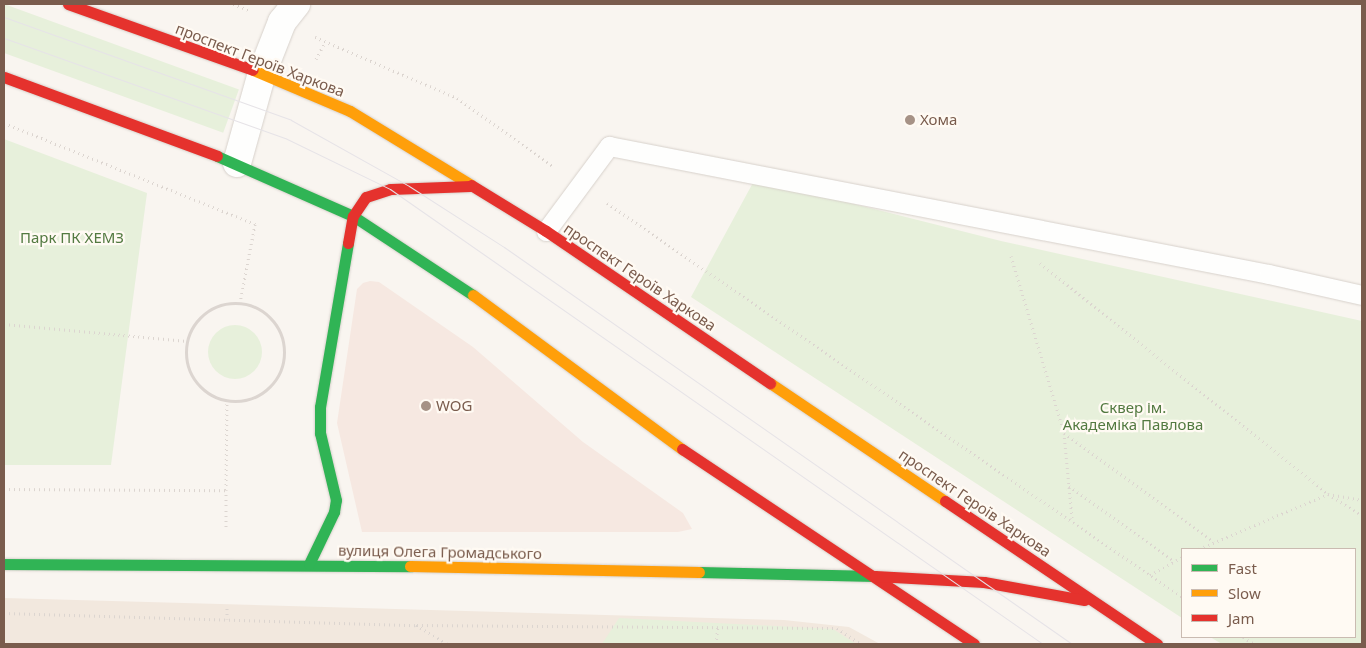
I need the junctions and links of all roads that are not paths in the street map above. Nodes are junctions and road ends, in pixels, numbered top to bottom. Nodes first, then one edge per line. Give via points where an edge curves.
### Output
1 (68, 4) edge
2 (289, 13) edge
3 (262, 74) junction
4 (4, 77) edge
5 (237, 163) junction
6 (472, 186) junction
7 (353, 216) junction
8 (546, 231) junction
9 (1362, 295) edge
10 (4, 564) edge
11 (309, 564) junction
12 (874, 576) junction
13 (1094, 602) junction
14 (974, 644) edge
15 (1157, 644) edge

1 - 3 main road, проспект Героїв Харкова
2 - 3 street
3 - 5 street
3 - 6 main road, проспект Героїв Харкова via 350,111
4 - 5 main road
5 - 7 main road
6 - 7 main road via 390,189 366,197
6 - 8 main road, проспект Героїв Харкова
7 - 11 main road via 320,406 320,433 336,500 334,512
7 - 12 main road via 439,270 712,470
8 - 9 lane via 609,146 1269,274
8 - 13 main road, проспект Героїв Харкова
10 - 11 main road, вулиця Олега Громадського
11 - 12 main road, вулиця Олега Громадського
12 - 13 main road, вулиця Олега Громадського via 984,582
12 - 14 main road
13 - 15 main road, проспект Героїв Харкова

